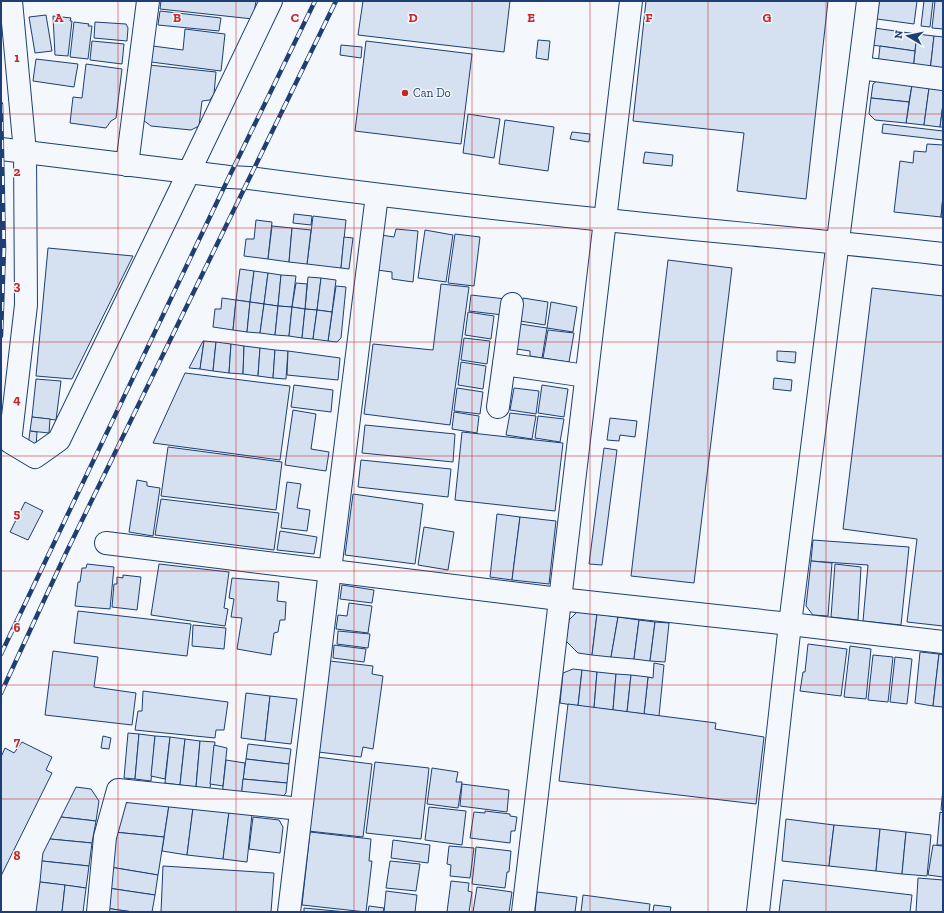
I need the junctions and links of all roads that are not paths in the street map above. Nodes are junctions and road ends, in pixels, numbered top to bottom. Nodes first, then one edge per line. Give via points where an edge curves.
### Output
1 (11, 1) edge
2 (148, 1) edge
3 (271, 1) edge
4 (631, 1) edge
5 (868, 1) edge
6 (860, 68) junction
7 (943, 79) edge
8 (1, 149) edge
9 (26, 152) junction
10 (127, 165) junction
11 (189, 172) junction
12 (377, 195) junction
13 (605, 220) junction
14 (838, 242) junction
15 (943, 254) edge
16 (512, 304) dead end
17 (504, 364) junction
18 (586, 376) junction
19 (498, 407) dead end
20 (106, 543) dead end
21 (330, 570) junction
22 (559, 599) junction
23 (790, 624) junction
24 (943, 642) edge
25 (301, 809) junction
26 (98, 912) edge
27 (289, 912) edge
28 (523, 912) edge
29 (758, 912) edge

1 - 9 street
2 - 10 street
3 - 11 street
4 - 13 street
5 - 6 street
6 - 7 street
6 - 14 street
8 - 9 street
9 - 10 street
9 - 11 street via 26,305 10,442 35,457 59,440
10 - 11 street
11 - 12 street
12 - 13 street
12 - 21 street
13 - 14 street
13 - 18 street
14 - 15 street
14 - 23 street
16 - 17 street
17 - 18 street
17 - 19 street
18 - 22 street
20 - 21 street
21 - 22 street
21 - 25 street
22 - 23 street
22 - 28 street
23 - 24 street
23 - 29 street
25 - 26 street via 118,790 105,837
25 - 27 street

